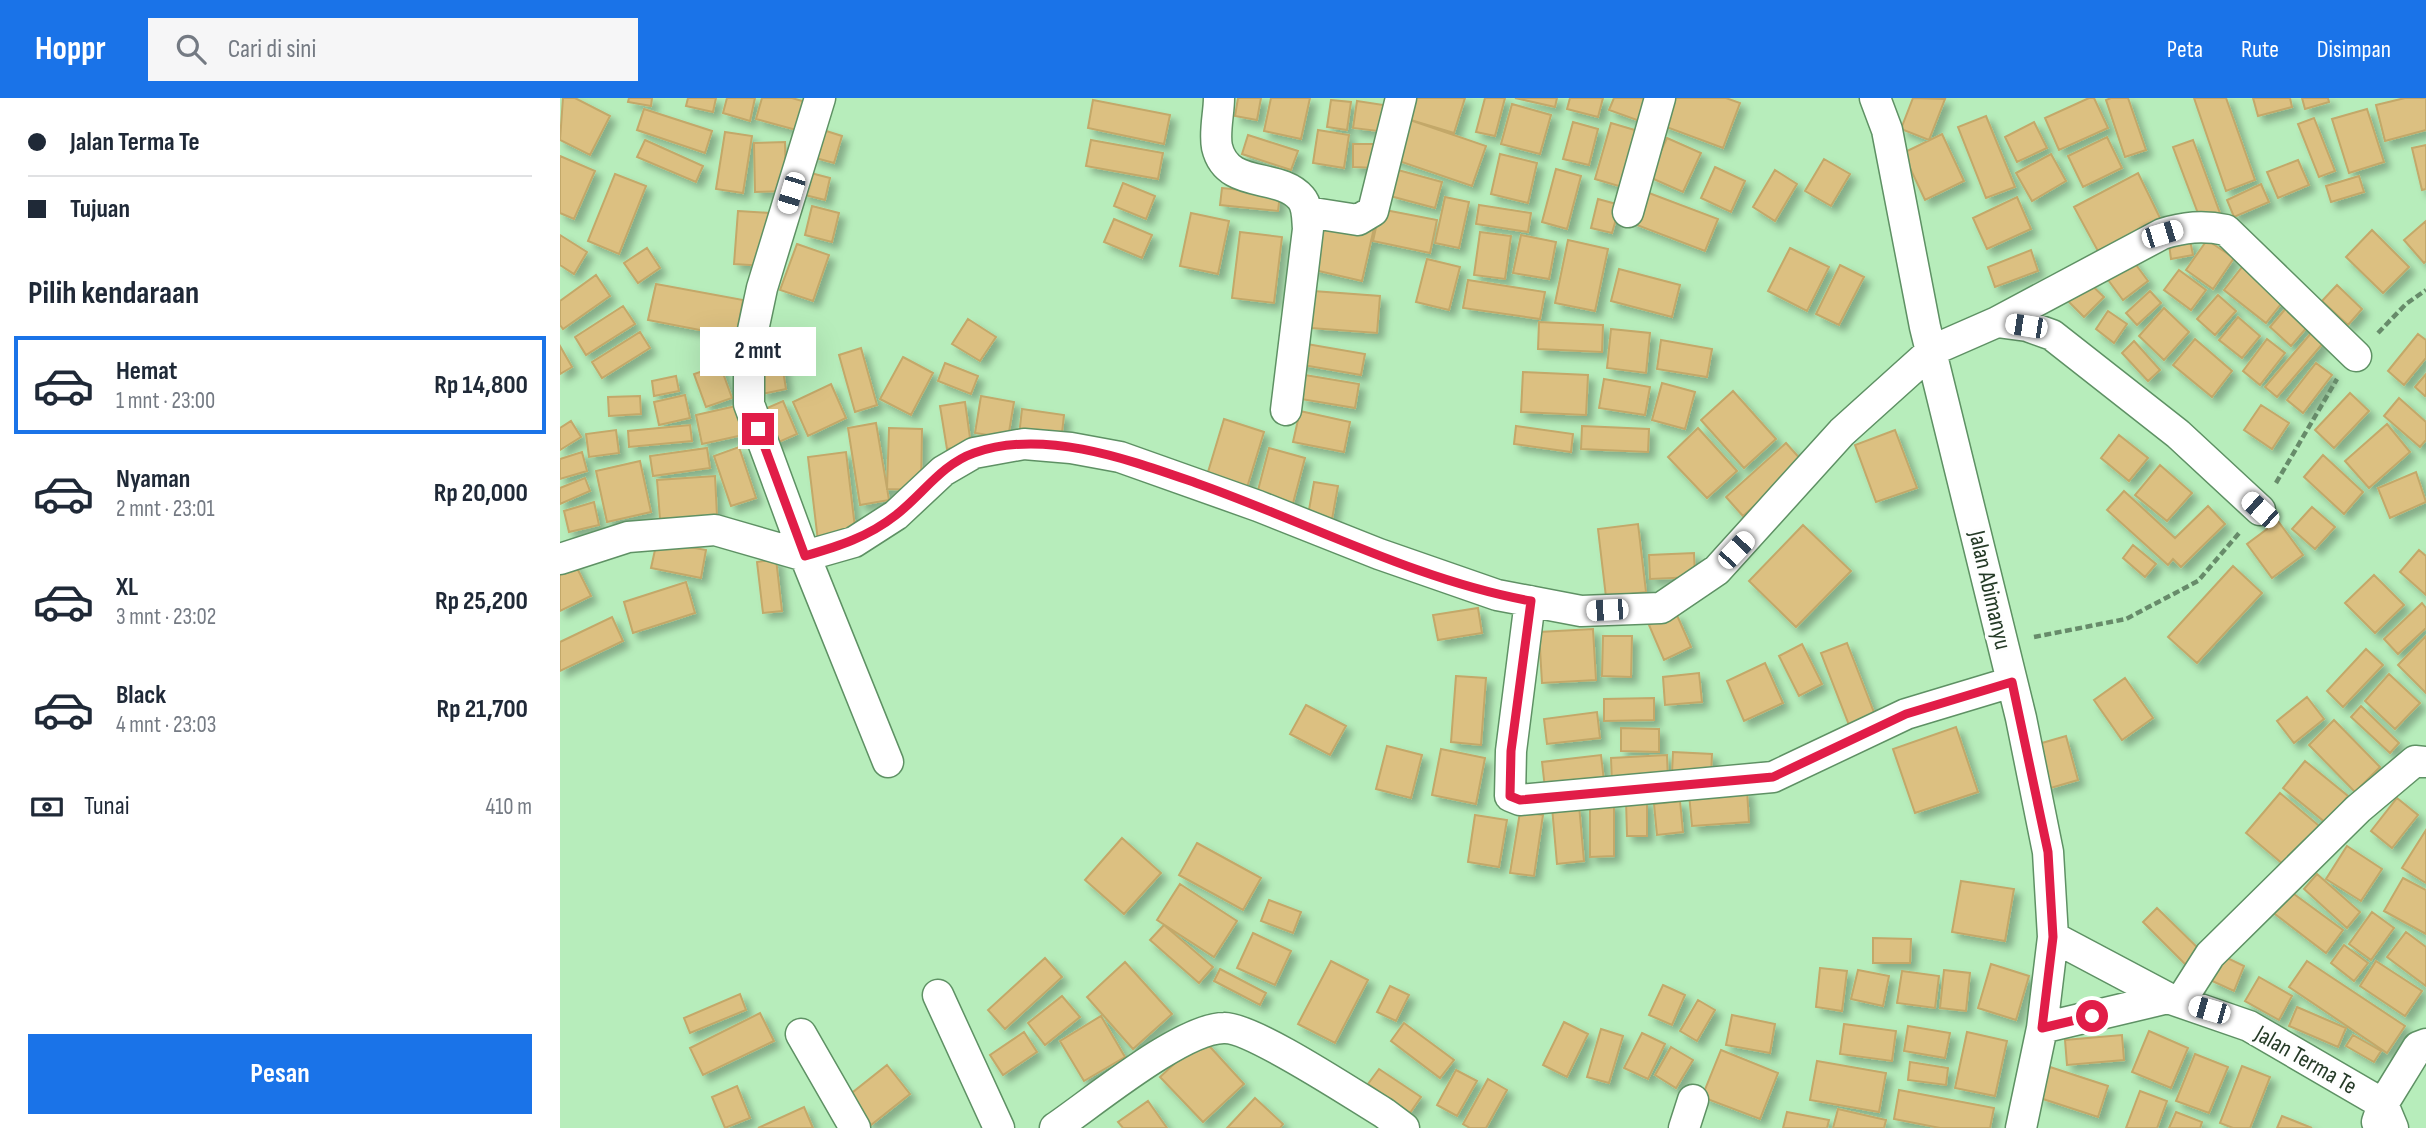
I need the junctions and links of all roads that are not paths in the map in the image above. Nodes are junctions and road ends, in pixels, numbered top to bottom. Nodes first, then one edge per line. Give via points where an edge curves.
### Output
1 (820, 98) edge
2 (1219, 98) edge
3 (1401, 98) edge
4 (1660, 98) edge
5 (1875, 98) edge
6 (1307, 212) junction
7 (1628, 212) dead end
8 (1997, 322) junction
9 (1933, 349) junction
10 (2356, 356) dead end
11 (1286, 410) dead end
12 (2260, 510) dead end
13 (805, 556) junction
14 (560, 559) edge
15 (1531, 601) junction
16 (2012, 682) junction
17 (888, 762) dead end
18 (2426, 762) edge
19 (2053, 937) junction
20 (938, 996) dead end
21 (2174, 1000) junction
22 (2042, 1028) junction
23 (801, 1034) dead end
24 (2423, 1042) edge
25 (1693, 1100) dead end
26 (2384, 1120) edge
27 (855, 1128) edge
28 (999, 1128) edge
29 (1055, 1128) edge
30 (1404, 1128) edge
31 (1684, 1128) edge
32 (2021, 1128) edge

1 - 13 street via 762,288 749,349 749,404
2 - 6 street via 1217,147 1227,164 1242,177 1301,197
3 - 6 street via 1374,211 1358,220
4 - 7 street
5 - 9 street, Jalan Abimanyu via 1886,130
6 - 11 street
8 - 9 street
8 - 10 street via 2162,234 2211,226 2226,230
8 - 12 street via 2052,335 2178,434
9 - 15 street via 1842,432 1717,569 1661,608 1581,611
9 - 16 street, Jalan Abimanyu
13 - 14 street via 715,530 628,537
13 - 15 street via 854,542 896,515 943,471 974,453 1024,444 1120,457 1379,554 1497,595
13 - 17 street
15 - 16 street via 1511,751 1510,796 1520,800 1773,777 1906,714
16 - 19 street, Jalan Abimanyu via 2048,852
18 - 21 street via 2415,761 2310,856 2210,955
19 - 21 street, Jalan Terma Te
19 - 22 street, Jalan Abimanyu
20 - 28 street
21 - 22 street
21 - 26 street, Jalan Terma Te via 2249,1026
22 - 32 street, Jalan Abimanyu
23 - 27 street
24 - 26 street
25 - 31 street
29 - 30 street via 1190,1035 1224,1027 1252,1036

